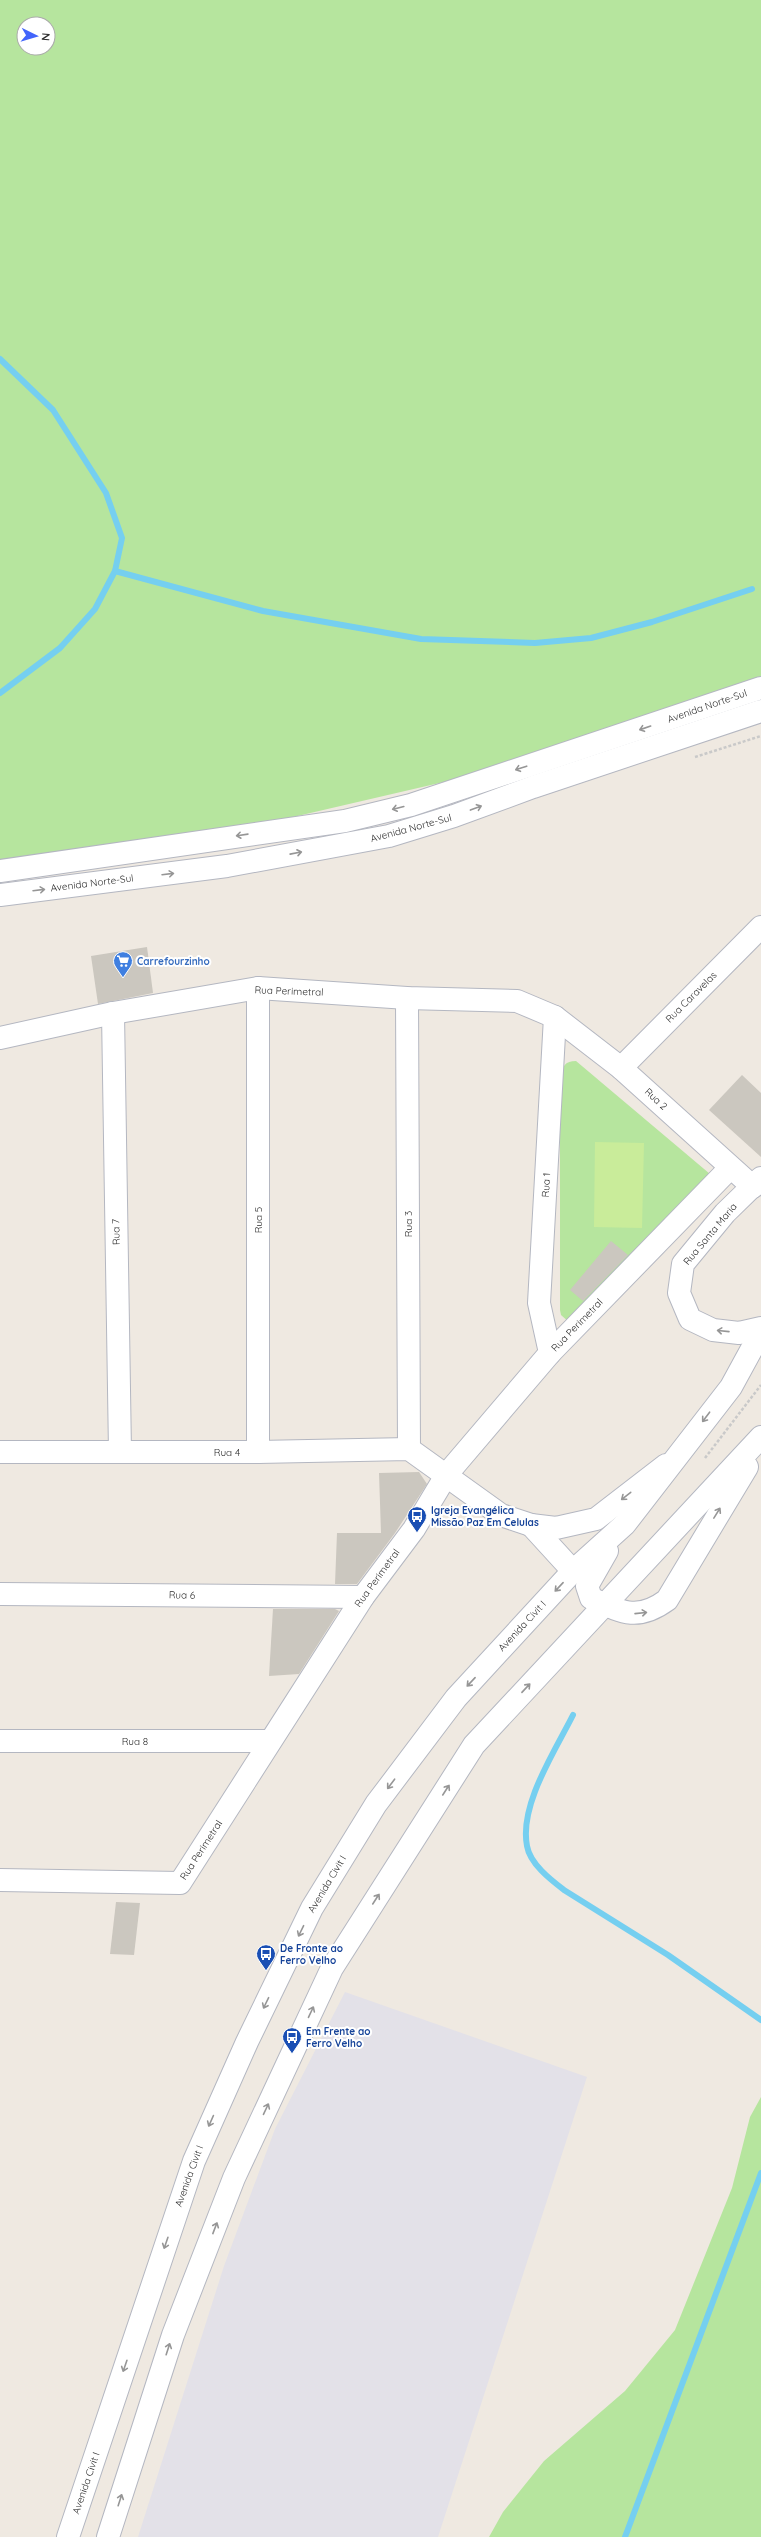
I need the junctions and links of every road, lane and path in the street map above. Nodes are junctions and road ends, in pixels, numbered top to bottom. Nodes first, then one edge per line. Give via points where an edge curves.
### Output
1 (761, 688) edge
2 (761, 711) edge
3 (0, 871) edge
4 (0, 895) edge
5 (761, 926) edge
6 (258, 988) junction
7 (407, 998) junction
8 (113, 1012) junction
9 (555, 1017) junction
10 (0, 1038) edge
11 (621, 1068) junction
12 (730, 1168) junction
13 (757, 1182) edge
14 (761, 1328) edge
15 (761, 1332) edge
16 (550, 1353) junction
17 (761, 1386) edge
18 (761, 1437) edge
19 (716, 1445) dead end
20 (761, 1446) edge
21 (409, 1449) junction
22 (0, 1452) edge
23 (120, 1452) junction
24 (258, 1452) junction
25 (680, 1455) junction
26 (447, 1474) junction
27 (625, 1524) junction
28 (531, 1525) junction
29 (574, 1571) junction
30 (0, 1594) edge
31 (363, 1597) junction
32 (604, 1604) junction
33 (0, 1741) edge
34 (270, 1741) junction
35 (0, 1880) edge
36 (68, 2537) edge
37 (108, 2537) edge

1 -> 3 street, Avenida Norte-Sul via 411,805 360,817
4 -> 2 street, Avenida Norte-Sul via 227,866 389,836
5 - 11 street, Rua Caravelas
6 - 7 street, Rua Perimetral
6 - 8 street, Rua Perimetral
6 - 24 street, Rua 5
7 - 9 street, Rua Perimetral via 517,1001
7 - 21 street, Rua 3
8 - 10 street, Rua Perimetral
8 - 23 street, Rua 7
9 - 11 street, Rua 2
9 - 16 street, Rua 1 via 539,1303
11 - 12 street, Rua 2
12 - 13 street, Rua 2
12 - 16 street, Rua Perimetral
14 -> 13 street, Rua Santa Maria via 739,1333 713,1330 690,1319 679,1293 683,1264 725,1213
15 -> 25 street, Avenida Civit I via 731,1387 714,1406
16 - 26 street, Rua Perimetral
17 - 19 path
18 - 32 street
32 -> 20 street via 620,1611 638,1614 652,1611 667,1600 706,1532
21 - 24 street, Rua 4
21 - 26 street
22 - 23 street, Rua 4
23 - 24 street, Rua 4
25 - 27 street, Avenida Civit I
25 -> 28 street via 596,1520 569,1527
26 - 28 street via 501,1516
26 - 31 street, Rua Perimetral via 414,1529
27 - 29 street, Avenida Civit I
27 - 32 street via 592,1573 587,1586 590,1598
28 - 29 street
29 -> 36 street, Avenida Civit I via 456,1698 376,1804 312,1908 247,2042 194,2160
30 - 31 street, Rua 6
31 - 34 street, Rua Perimetral
37 -> 32 street via 173,2335 231,2186 332,1968 474,1745
33 - 34 street, Rua 8
34 - 35 street, Rua Perimetral via 180,1882

